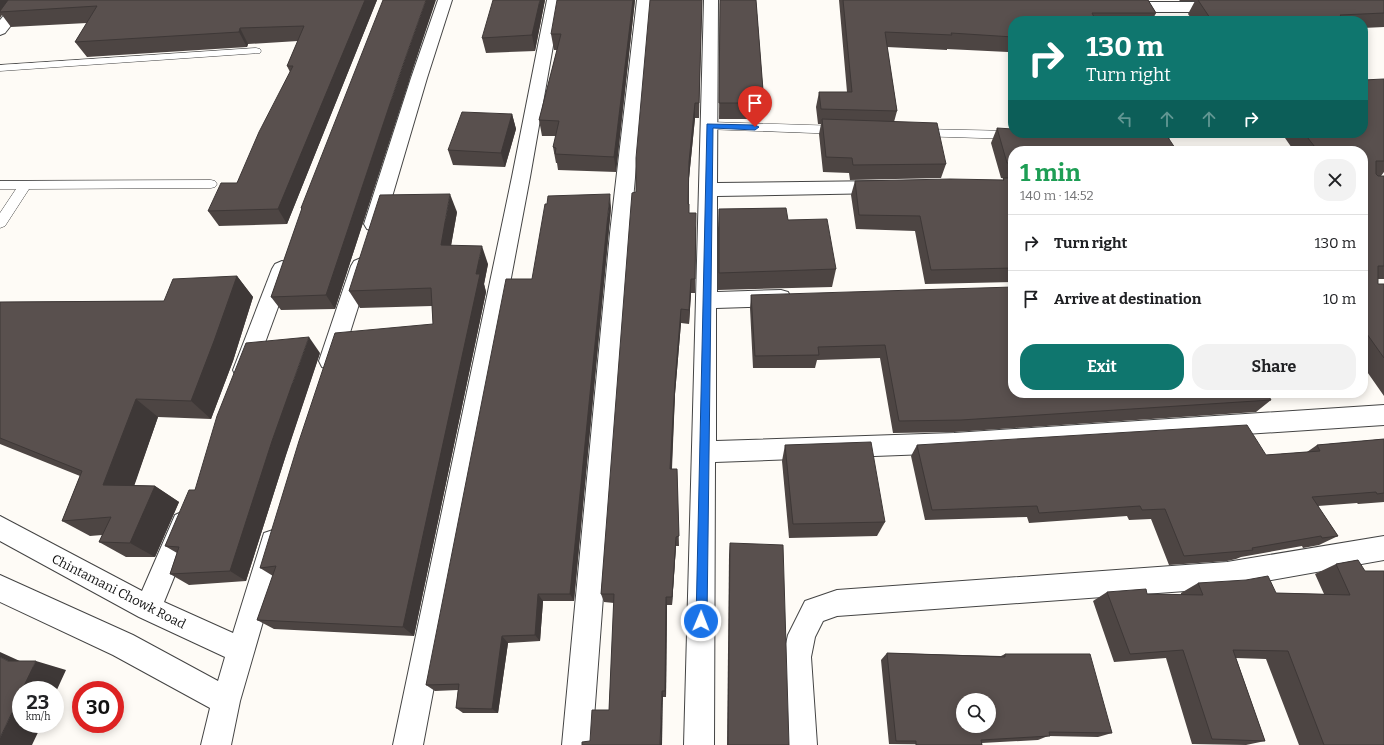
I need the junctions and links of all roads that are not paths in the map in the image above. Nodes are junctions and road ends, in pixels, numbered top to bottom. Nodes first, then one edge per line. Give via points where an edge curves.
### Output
1 (24, 0) edge
2 (445, 0) edge
3 (554, 0) edge
4 (644, 0) edge
5 (711, 0) edge
6 (1236, 6) edge
7 (1111, 7) edge
8 (3, 23) edge
9 (256, 51) dead end
10 (0, 68) edge
11 (709, 126) junction
12 (850, 130) edge
13 (905, 132) edge
14 (1008, 135) edge
15 (211, 184) dead end
16 (0, 185) edge
17 (25, 185) junction
18 (904, 187) edge
19 (708, 190) junction
20 (0, 222) edge
21 (289, 248) edge
22 (801, 297) edge
23 (706, 300) junction
24 (323, 382) edge
25 (237, 388) edge
26 (1384, 415) edge
27 (704, 452) junction
28 (191, 505) edge
29 (279, 523) edge
30 (0, 528) edge
31 (1383, 549) edge
32 (0, 588) edge
33 (148, 608) junction
34 (240, 650) junction
35 (226, 701) junction
36 (216, 745) edge
37 (408, 745) edge
38 (577, 745) edge
39 (700, 745) edge
40 (802, 745) edge

1 - 8 street
2 - 24 street
3 - 37 street
4 - 38 street via 620,233
5 - 11 street
6 - 7 street
9 - 10 lane
11 - 12 lane
11 - 19 street
13 - 14 lane
15 - 17 lane
16 - 17 lane
17 - 20 lane
18 - 19 street
19 - 23 street
21 - 25 street
22 - 23 street
23 - 27 street
26 - 27 street via 954,443
27 - 39 street
28 - 33 street
29 - 34 street
30 - 33 street, Chintamani Chowk Road
31 - 40 street via 1227,575 837,603 814,610 802,635 797,657
32 - 35 street via 123,645
33 - 34 street, Chintamani Chowk Road
34 - 35 street
35 - 36 street

